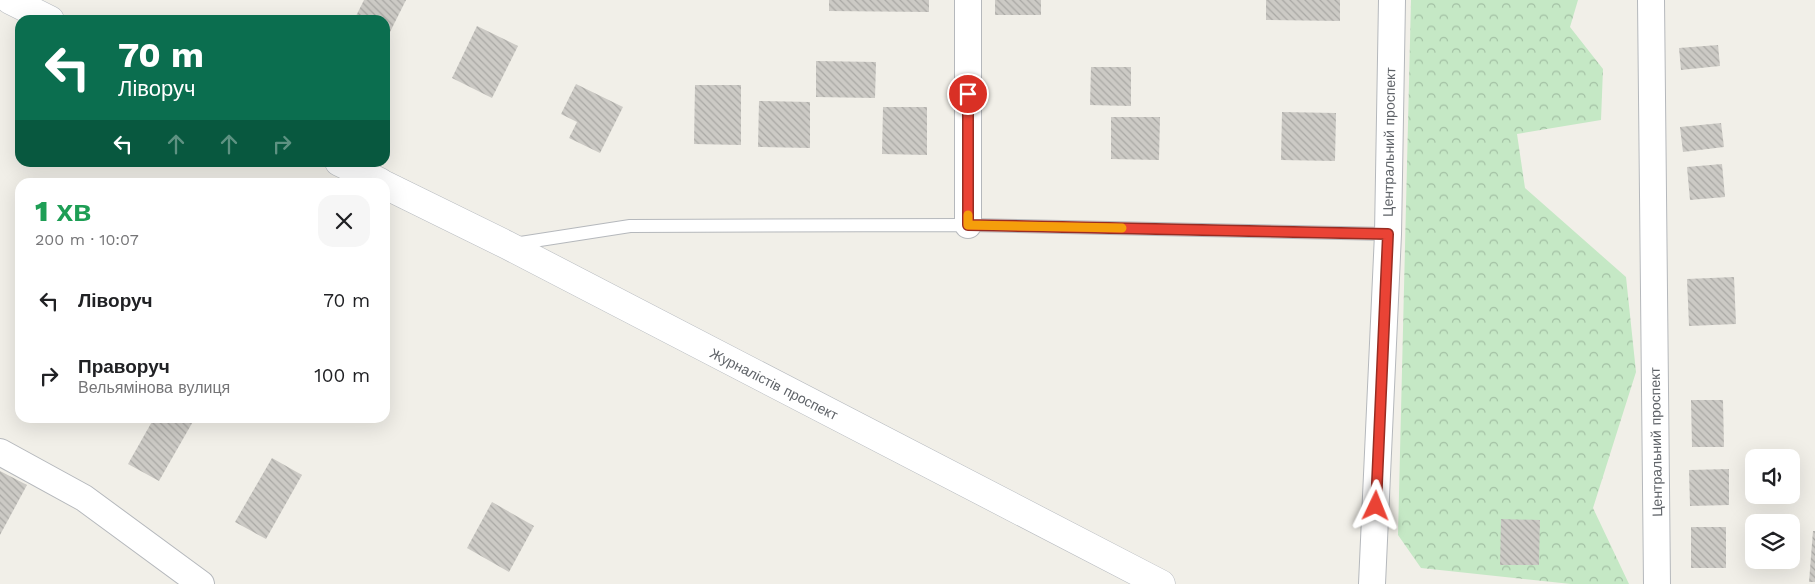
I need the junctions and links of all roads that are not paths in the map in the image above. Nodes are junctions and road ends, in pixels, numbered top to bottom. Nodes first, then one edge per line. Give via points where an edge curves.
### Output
1 (10, 0) edge
2 (968, 0) edge
3 (1392, 0) edge
4 (1651, 0) edge
5 (40, 15) edge
6 (349, 167) edge
7 (372, 178) edge
8 (390, 187) edge
9 (968, 225) junction
10 (1388, 234) junction
11 (507, 245) junction
12 (0, 452) edge
13 (201, 584) edge
14 (1161, 584) edge
15 (1374, 584) edge
16 (1657, 584) edge

1 - 5 main road
2 - 9 street
3 - 10 street, Центральний проспект
4 - 16 street, Центральний проспект
6 - 7 main road
8 - 11 main road, Журналістів проспект
9 - 10 lane
9 - 11 lane via 630,226
10 - 15 street, Центральний проспект
11 - 14 main road, Журналістів проспект
12 - 13 street via 84,498

